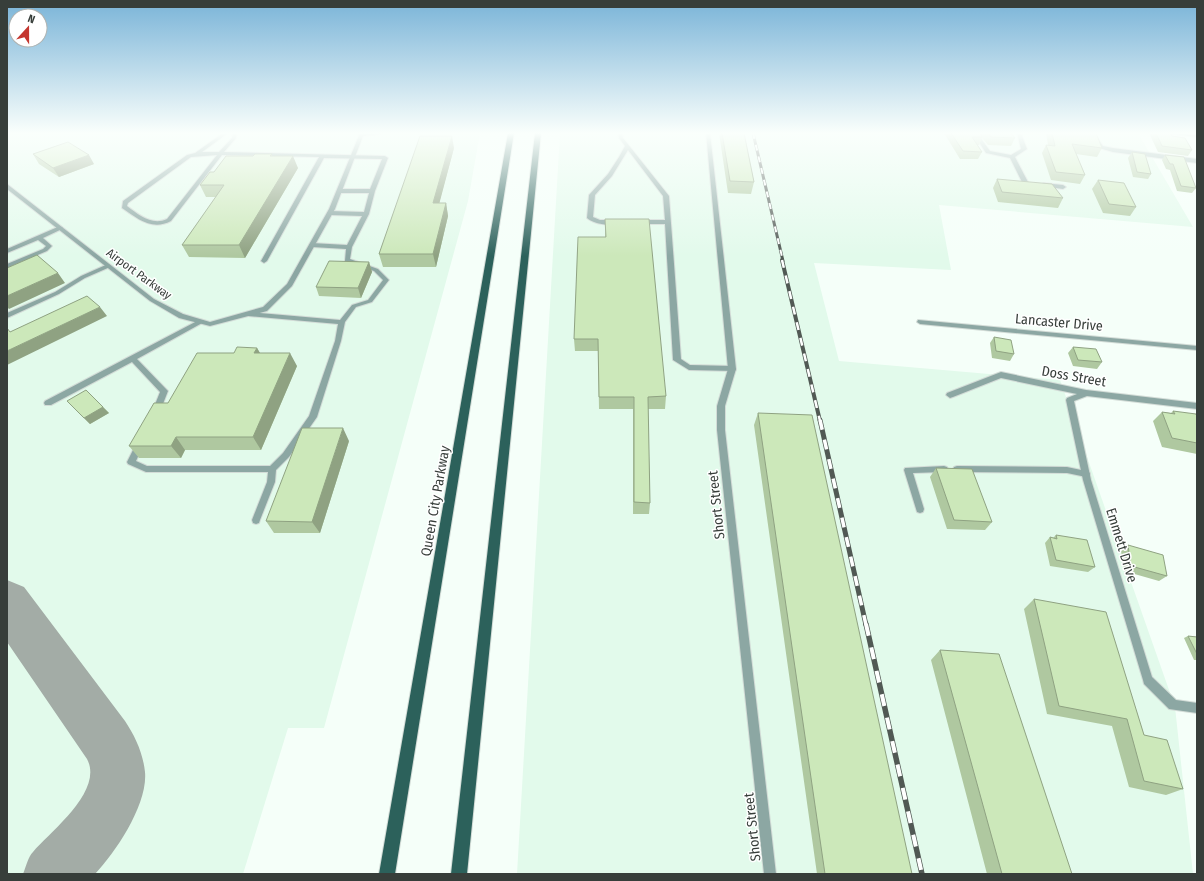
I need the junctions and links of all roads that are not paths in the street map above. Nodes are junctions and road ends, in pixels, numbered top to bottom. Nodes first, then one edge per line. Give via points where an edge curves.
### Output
1 (164, 174) edge
2 (204, 174) edge
3 (312, 174) edge
4 (346, 174) edge
5 (379, 174) edge
6 (504, 174) edge
7 (534, 174) edge
8 (611, 174) edge
9 (649, 174) edge
10 (712, 174) edge
11 (1021, 174) edge
12 (1018, 182) edge
13 (1025, 182) junction
14 (1033, 183) edge
15 (1040, 184) edge
16 (7, 186) edge
17 (1063, 188) dead end
18 (340, 191) junction
19 (372, 191) junction
20 (330, 213) junction
21 (366, 214) junction
22 (622, 222) edge
23 (629, 222) edge
24 (668, 222) junction
25 (60, 228) junction
26 (39, 237) junction
27 (312, 245) junction
28 (349, 247) junction
29 (7, 251) edge
30 (264, 261) dead end
31 (7, 266) edge
32 (108, 266) junction
33 (248, 314) junction
34 (7, 316) edge
35 (201, 322) junction
36 (342, 322) junction
37 (920, 322) dead end
38 (1197, 348) edge
39 (133, 359) junction
40 (732, 369) junction
41 (1086, 393) junction
42 (950, 395) dead end
43 (48, 404) dead end
44 (1197, 406) edge
45 (152, 423) edge
46 (145, 436) edge
47 (272, 469) junction
48 (1086, 474) junction
49 (920, 509) dead end
50 (256, 520) dead end
51 (1197, 708) edge
52 (387, 874) edge
53 (459, 874) edge
54 (770, 874) edge

1 - 2 street via 125,202 124,207 154,225 163,225 169,220
3 - 30 street
4 - 18 street, Airport Parkway
5 - 19 street
6 - 52 main road, Queen City Parkway
7 - 53 main road
8 - 22 street via 592,195 590,218 599,222
9 - 24 street via 666,196
10 - 40 street, Short Street
11 - 13 street
12 - 13 street
13 - 14 street
15 - 17 street
16 - 25 street, Airport Parkway
18 - 19 street
18 - 20 street, Airport Parkway
19 - 21 street
20 - 21 street
20 - 27 street, Airport Parkway
21 - 28 street
23 - 24 street
24 - 40 street via 677,360 689,367
25 - 26 street
25 - 32 street, Airport Parkway
26 - 29 street
26 - 31 street via 49,246 37,254
27 - 28 street
27 - 33 street, Airport Parkway via 290,285 265,309
28 - 36 street via 347,260 376,270 386,280 370,301 354,306
32 - 34 street
32 - 35 street, Airport Parkway via 152,300 181,316
33 - 35 street, Airport Parkway via 210,324
33 - 36 street
35 - 39 street
36 - 47 street via 313,417 286,455
37 - 38 street, Lancaster Drive
39 - 43 street
39 - 45 street via 164,391
40 - 54 street, Short Street via 721,406 721,430
41 - 42 street, Doss Street via 1002,375
41 - 44 street, Doss Street
41 - 48 street, Emmett Drive via 1070,400
46 - 47 street via 131,462 146,469
47 - 50 street
48 - 49 street via 1067,470 908,470
48 - 51 street, Emmett Drive via 1148,680 1173,705

